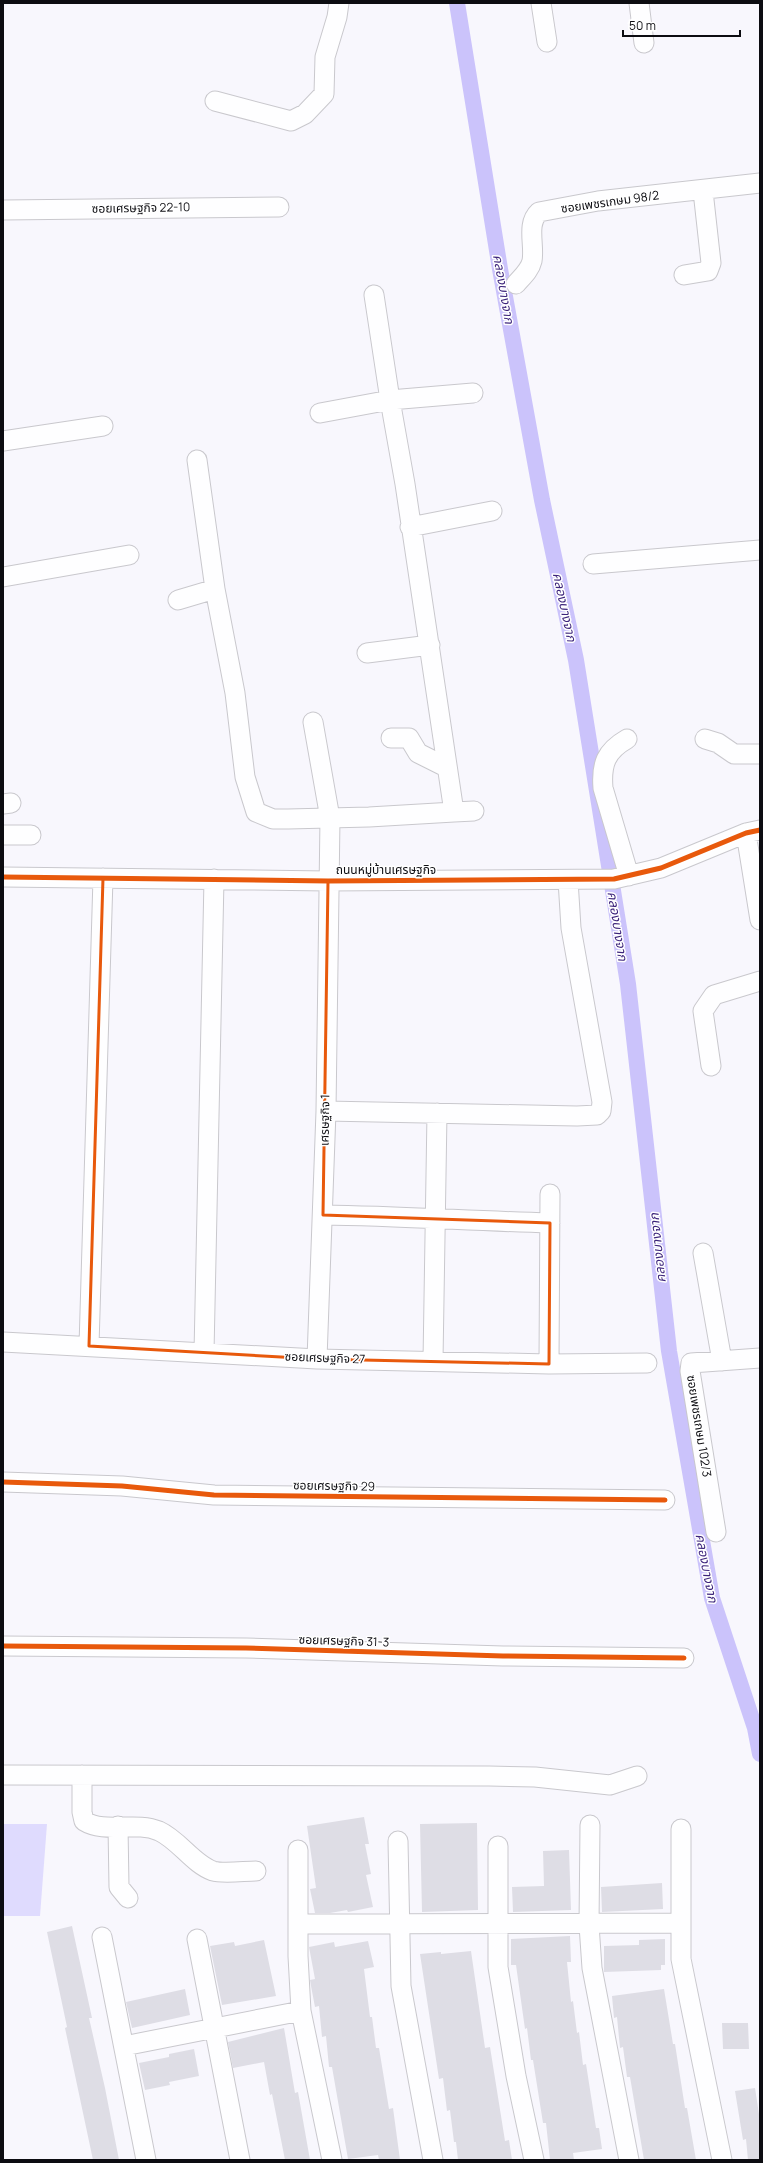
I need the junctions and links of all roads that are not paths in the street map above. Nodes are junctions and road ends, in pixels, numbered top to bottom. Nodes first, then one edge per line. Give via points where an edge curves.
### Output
1 (338, 3) edge
2 (541, 3) edge
3 (639, 3) edge
4 (547, 42) dead end
5 (644, 43) dead end
6 (215, 101) dead end
7 (760, 183) edge
8 (703, 191) junction
9 (279, 207) dead end
10 (3, 210) edge
11 (684, 275) dead end
12 (516, 284) dead end
13 (374, 295) dead end
14 (473, 393) dead end
15 (390, 400) junction
16 (320, 413) dead end
17 (103, 426) dead end
18 (3, 441) edge
19 (197, 460) dead end
20 (492, 511) dead end
21 (410, 527) junction
22 (760, 550) edge
23 (129, 555) dead end
24 (593, 564) dead end
25 (3, 577) edge
26 (216, 589) junction
27 (178, 600) dead end
28 (430, 645) junction
29 (367, 653) dead end
30 (313, 722) dead end
31 (391, 738) dead end
32 (627, 739) dead end
33 (705, 739) dead end
34 (760, 754) edge
35 (446, 767) junction
36 (474, 811) dead end
37 (454, 812) junction
38 (330, 818) junction
39 (753, 832) edge
40 (3, 835) edge
41 (31, 835) dead end
42 (3, 877) edge
43 (622, 877) junction
44 (103, 878) junction
45 (214, 878) junction
46 (576, 880) junction
47 (328, 881) junction
48 (760, 920) edge
49 (760, 982) edge
50 (711, 1066) dead end
51 (326, 1111) junction
52 (437, 1113) junction
53 (550, 1194) dead end
54 (323, 1215) junction
55 (435, 1219) junction
56 (550, 1223) junction
57 (703, 1253) dead end
58 (3, 1342) edge
59 (88, 1346) junction
60 (204, 1353) junction
61 (760, 1358) edge
62 (317, 1359) junction
63 (433, 1361) junction
64 (722, 1361) junction
65 (647, 1363) dead end
66 (549, 1364) junction
67 (3, 1482) edge
68 (665, 1500) dead end
69 (716, 1532) dead end
70 (3, 1646) edge
71 (684, 1658) dead end
72 (3, 1775) edge
73 (82, 1775) junction
74 (637, 1776) dead end
75 (590, 1825) dead end
76 (118, 1826) junction
77 (681, 1829) dead end
78 (398, 1841) dead end
79 (498, 1846) dead end
80 (298, 1850) dead end
81 (256, 1871) dead end
82 (128, 1898) dead end
83 (298, 1924) junction
84 (681, 1924) junction
85 (399, 1925) junction
86 (498, 1925) junction
87 (589, 1925) junction
88 (102, 1937) dead end
89 (196, 1938) dead end
90 (301, 2011) junction
91 (214, 2028) junction
92 (124, 2046) junction
93 (146, 2160) edge
94 (240, 2160) edge
95 (332, 2160) edge
96 (433, 2160) edge
97 (534, 2160) edge
98 (629, 2160) edge
99 (722, 2160) edge

1 - 6 street via 337,17 325,57 324,94 305,114 291,121
2 - 4 street
3 - 5 street
7 - 8 street, ซอยเพชรเกษม 98/2
8 - 11 street via 711,263 708,271
8 - 12 street, ซอยเพชรเกษม 98/2 via 598,201 539,212 532,222 532,261 527,272
9 - 10 street, ซอยเศรษฐกิจ 22-10
13 - 15 street
14 - 15 street
15 - 16 street
15 - 21 street
17 - 18 street
19 - 26 street
20 - 21 street
21 - 28 street
22 - 24 street
23 - 25 street
26 - 27 street
26 - 38 street via 235,693 245,777 256,812 273,819
28 - 29 street
28 - 35 street
30 - 38 street, เศรษฐกิจ 1
31 - 35 street via 409,738 418,753
32 - 43 street via 610,750 602,778 613,816
33 - 34 street via 718,743 734,754
35 - 37 street
36 - 37 street
37 - 38 street
38 - 47 street, เศรษฐกิจ 1
39 - 43 street, ถนนหมู่บ้านเศรษฐกิจ via 661,868
39 - 48 street
40 - 41 street
42 - 44 street, ถนนหมู่บ้านเศรษฐกิจ
43 - 46 street, ถนนหมู่บ้านเศรษฐกิจ
44 - 45 street, ถนนหมู่บ้านเศรษฐกิจ
44 - 59 street
45 - 47 street, ถนนหมู่บ้านเศรษฐกิจ
45 - 60 street
46 - 47 street, ถนนหมู่บ้านเศรษฐกิจ
46 - 52 street via 571,928 602,1102 601,1111 597,1115 577,1116
47 - 51 street, เศรษฐกิจ 1
49 - 50 street via 714,996 703,1011
51 - 52 street
51 - 54 street, เศรษฐกิจ 1
52 - 55 street
53 - 56 street
54 - 55 street
54 - 62 street, เศรษฐกิจ 1
55 - 56 street
55 - 63 street
56 - 66 street
57 - 64 street
58 - 59 street, ซอยเศรษฐกิจ 27
59 - 60 street, ซอยเศรษฐกิจ 27
60 - 62 street, ซอยเศรษฐกิจ 27
61 - 64 street, ซอยเพชรเกษม 102/3
62 - 63 street, ซอยเศรษฐกิจ 27
63 - 66 street, ซอยเศรษฐกิจ 27
64 - 69 street, ซอยเพชรเกษม 102/3 via 691,1363 690,1371
65 - 66 street, ซอยเศรษฐกิจ 27
67 - 68 street, ซอยเศรษฐกิจ 29 via 122,1486 214,1495
70 - 71 street, ซอยเศรษฐกิจ 31-3 via 246,1648 503,1656
72 - 73 street
73 - 74 street via 489,1776 535,1777 610,1785
73 - 76 street via 84,1821 93,1826
75 - 87 street
76 - 81 street via 158,1831 214,1871
76 - 82 street via 119,1887
77 - 84 street
78 - 85 street
79 - 86 street
80 - 83 street
83 - 85 street
83 - 90 street
84 - 87 street
84 - 99 street via 684,1982
85 - 86 street
85 - 96 street via 401,1986
86 - 87 street
86 - 97 street via 498,1967 503,2005
87 - 98 street via 594,1982
88 - 92 street
89 - 91 street
90 - 91 street
90 - 95 street
91 - 92 street
91 - 94 street
92 - 93 street

